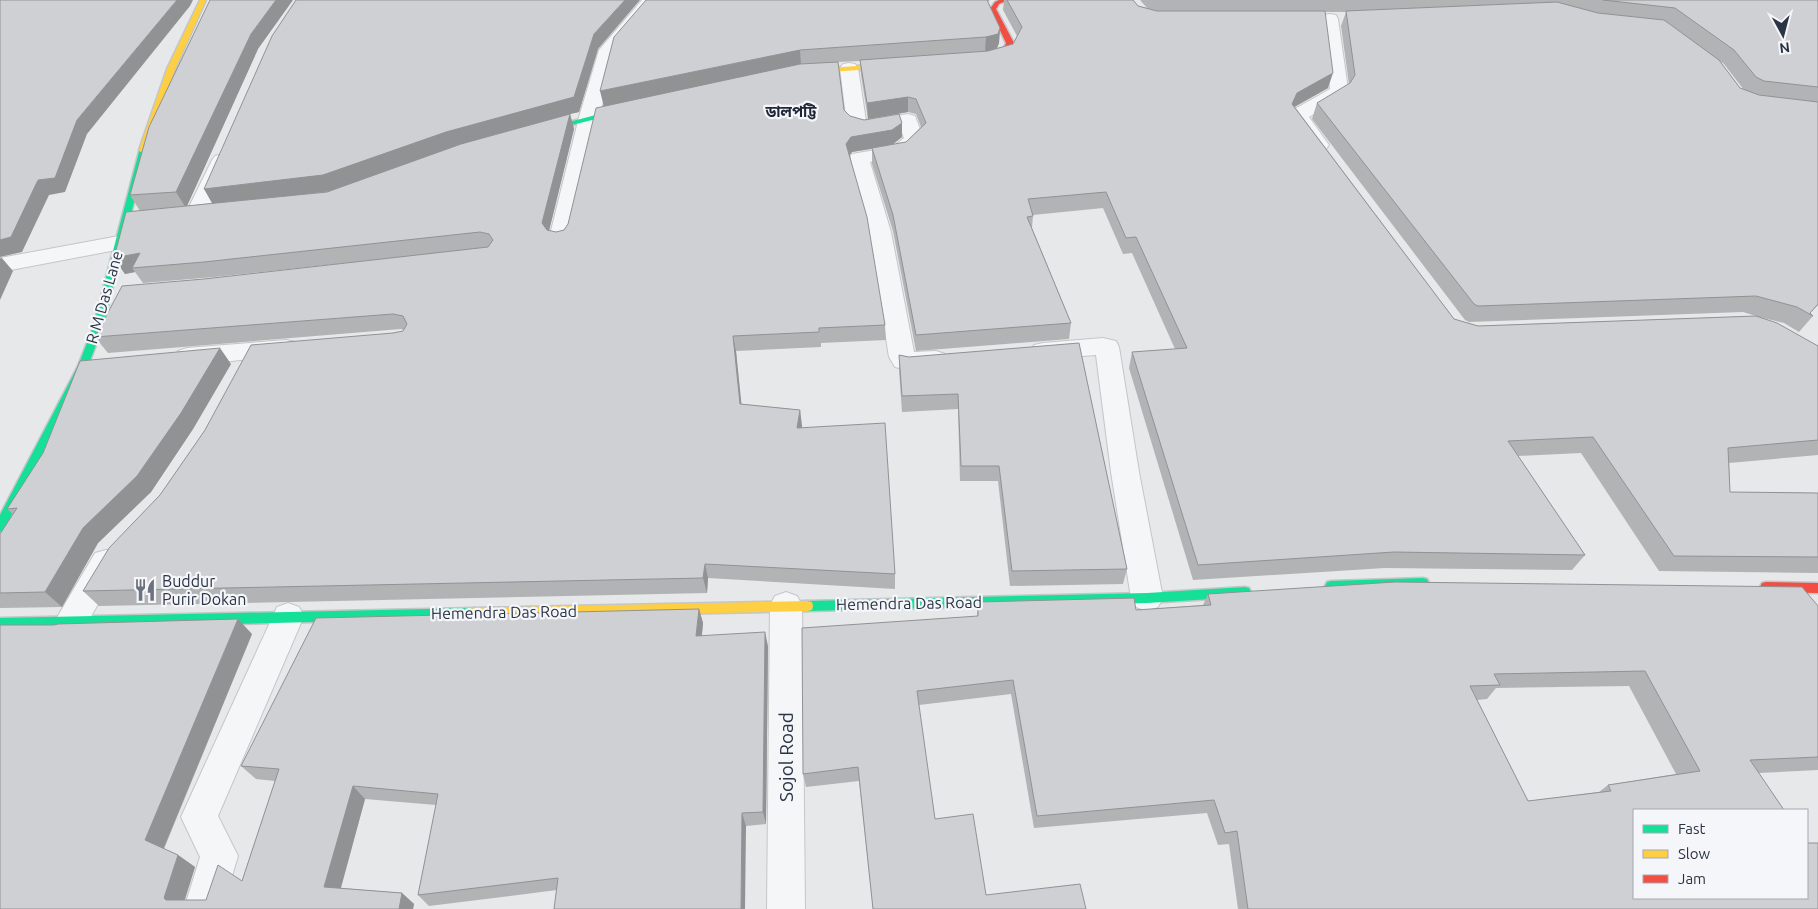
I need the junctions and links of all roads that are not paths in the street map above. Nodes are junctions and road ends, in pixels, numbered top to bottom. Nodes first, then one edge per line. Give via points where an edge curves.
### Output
1 (203, 0) edge
2 (651, 0) edge
3 (1005, 0) edge
4 (1330, 19) dead end
5 (967, 60) edge
6 (908, 64) edge
7 (849, 68) junction
8 (791, 74) edge
9 (637, 107) edge
10 (589, 117) junction
11 (524, 135) edge
12 (228, 146) edge
13 (1328, 157) edge
14 (197, 215) edge
15 (560, 240) edge
16 (119, 243) junction
17 (0, 265) edge
18 (308, 346) edge
19 (253, 350) junction
20 (1016, 353) edge
21 (958, 358) edge
22 (162, 360) edge
23 (113, 364) edge
24 (83, 366) junction
25 (238, 376) edge
26 (0, 527) edge
27 (124, 540) edge
28 (1435, 584) edge
29 (1316, 587) edge
30 (1754, 587) edge
31 (1806, 588) edge
32 (1256, 591) edge
33 (1147, 598) junction
34 (786, 605) junction
35 (288, 616) junction
36 (1818, 618) edge
37 (0, 624) edge
38 (70, 624) junction
39 (203, 909) edge
40 (786, 909) edge

1 - 16 street, R M Das Lane via 171,69 142,150 130,219
2 - 10 street via 608,50
3 - 5 street via 993,10 1010,43 1005,54
4 - 13 street via 1339,89 1337,94 1300,114 1299,118
6 - 7 street
7 - 8 street
7 - 21 street via 857,125 908,120 914,139 900,152 859,158 880,232 902,357 909,362
9 - 10 street
10 - 11 street
10 - 15 street
12 - 14 street
16 - 17 street
16 - 24 street, R M Das Lane via 116,294 98,327
18 - 19 street
19 - 22 street
19 - 25 street
20 - 33 street via 1107,347
23 - 24 street
24 - 26 street, R M Das Lane
27 - 38 street via 111,553
28 - 29 street
30 - 31 street
31 - 36 street
32 - 33 street, Hemendra Das Road
33 - 34 street, Hemendra Das Road
34 - 35 street, Hemendra Das Road
34 - 40 street, Sojol Road
35 - 38 street, Hemendra Das Road
35 - 39 street via 200,817 219,856
37 - 38 street, Hemendra Das Road

